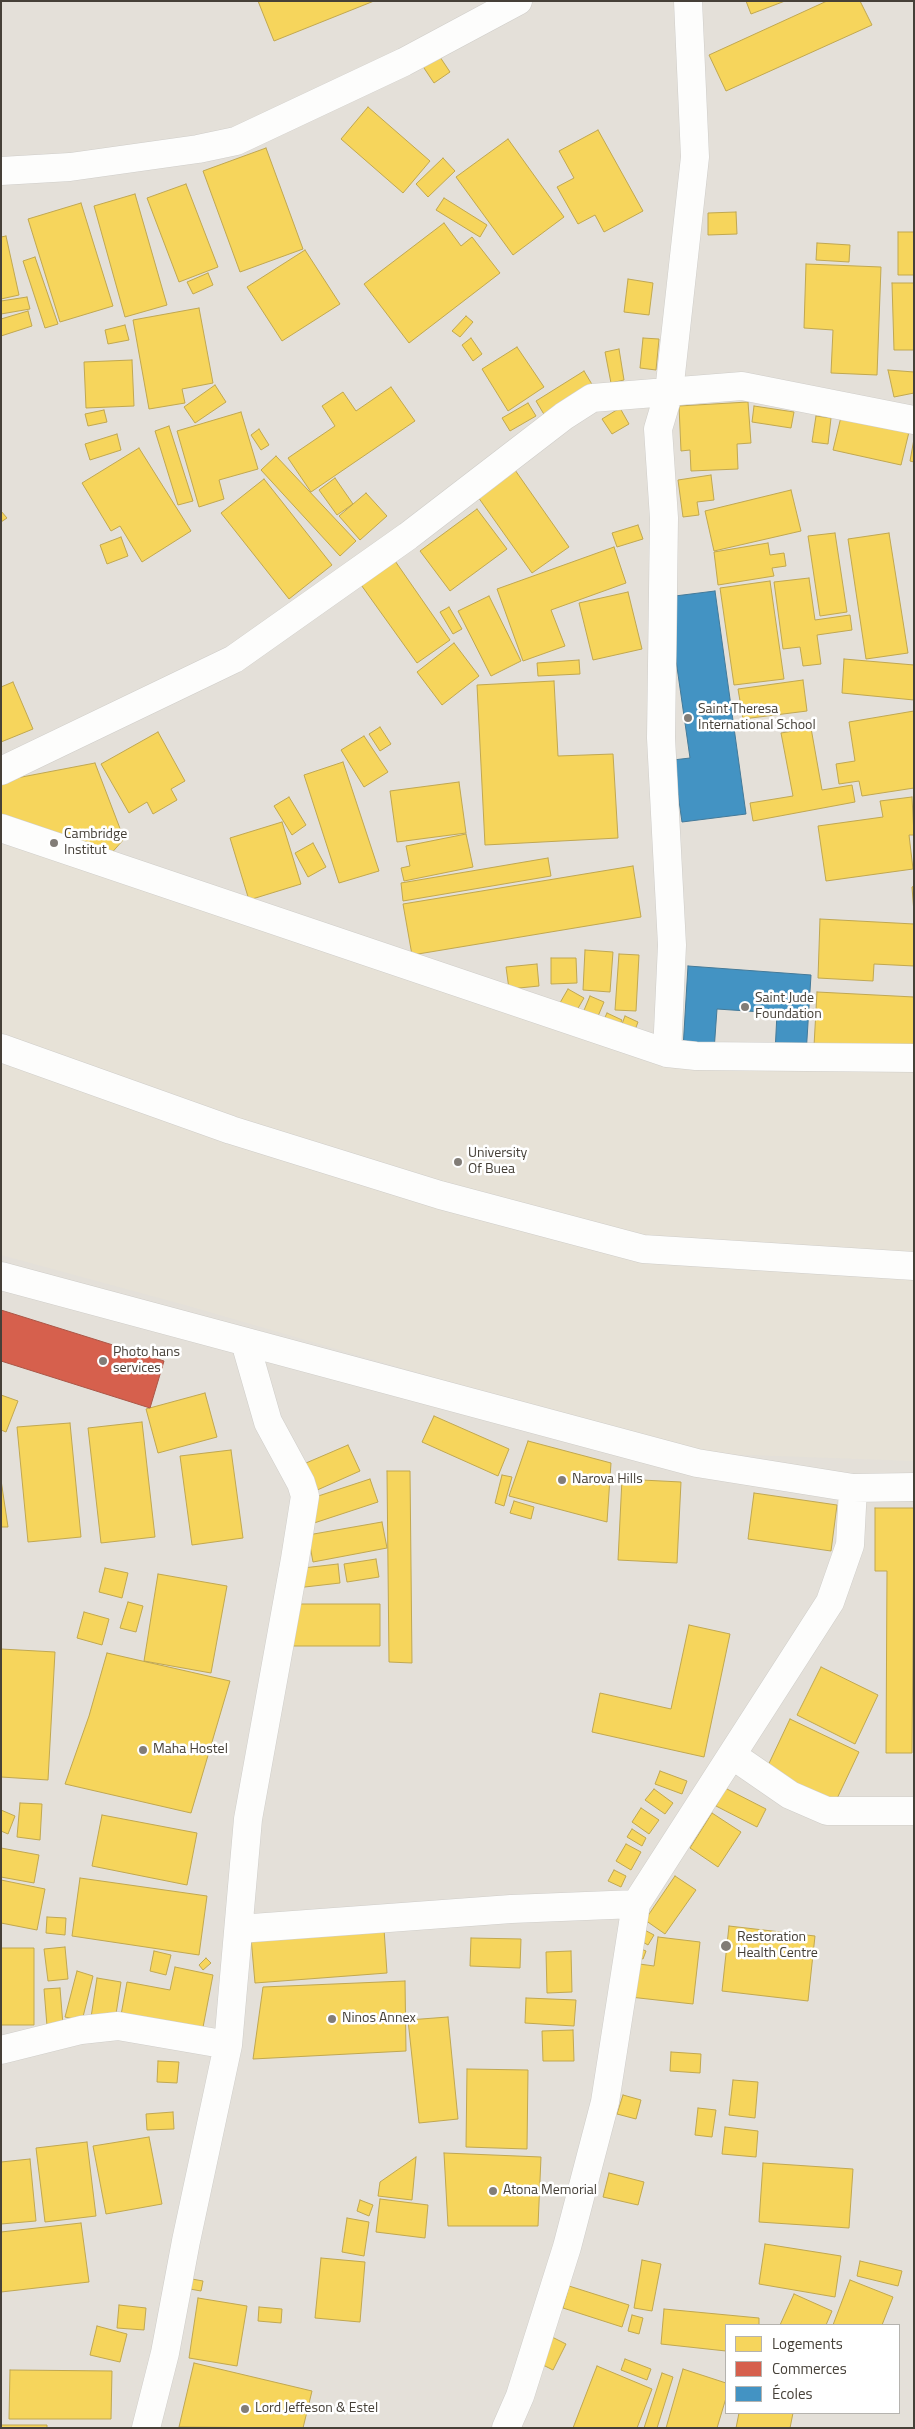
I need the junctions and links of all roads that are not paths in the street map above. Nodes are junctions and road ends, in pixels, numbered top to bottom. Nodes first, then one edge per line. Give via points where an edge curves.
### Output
1 (518, 1) edge
2 (688, 1) edge
3 (1, 171) edge
4 (669, 392) junction
5 (914, 420) edge
6 (1, 771) edge
7 (1, 828) edge
8 (1, 1048) edge
9 (667, 1053) junction
10 (914, 1058) edge
11 (914, 1266) edge
12 (1, 1276) edge
13 (244, 1342) junction
14 (914, 1487) edge
15 (853, 1488) junction
16 (732, 1755) junction
17 (914, 1811) edge
18 (636, 1904) junction
19 (239, 1929) junction
20 (228, 2045) junction
21 (1, 2050) edge
22 (146, 2428) edge
23 (506, 2428) edge

1 - 3 street via 404,62 236,140 198,149 70,167
2 - 4 street via 695,157
4 - 5 street via 742,386
4 - 6 street via 592,398 408,536 234,659
4 - 9 street via 658,429 664,518 661,738 672,945
7 - 9 street
8 - 11 street via 230,1130 440,1195 643,1249
9 - 10 street
12 - 13 street
13 - 15 street via 697,1463
13 - 19 street via 268,1422 301,1483 304,1496 248,1819
14 - 15 street
15 - 16 street via 850,1545 830,1602
16 - 17 street via 790,1794 827,1811
16 - 18 street
18 - 19 street
18 - 23 street via 605,2102 567,2247 520,2396
19 - 20 street
20 - 21 street via 118,2026 81,2030
20 - 22 street via 165,2353

